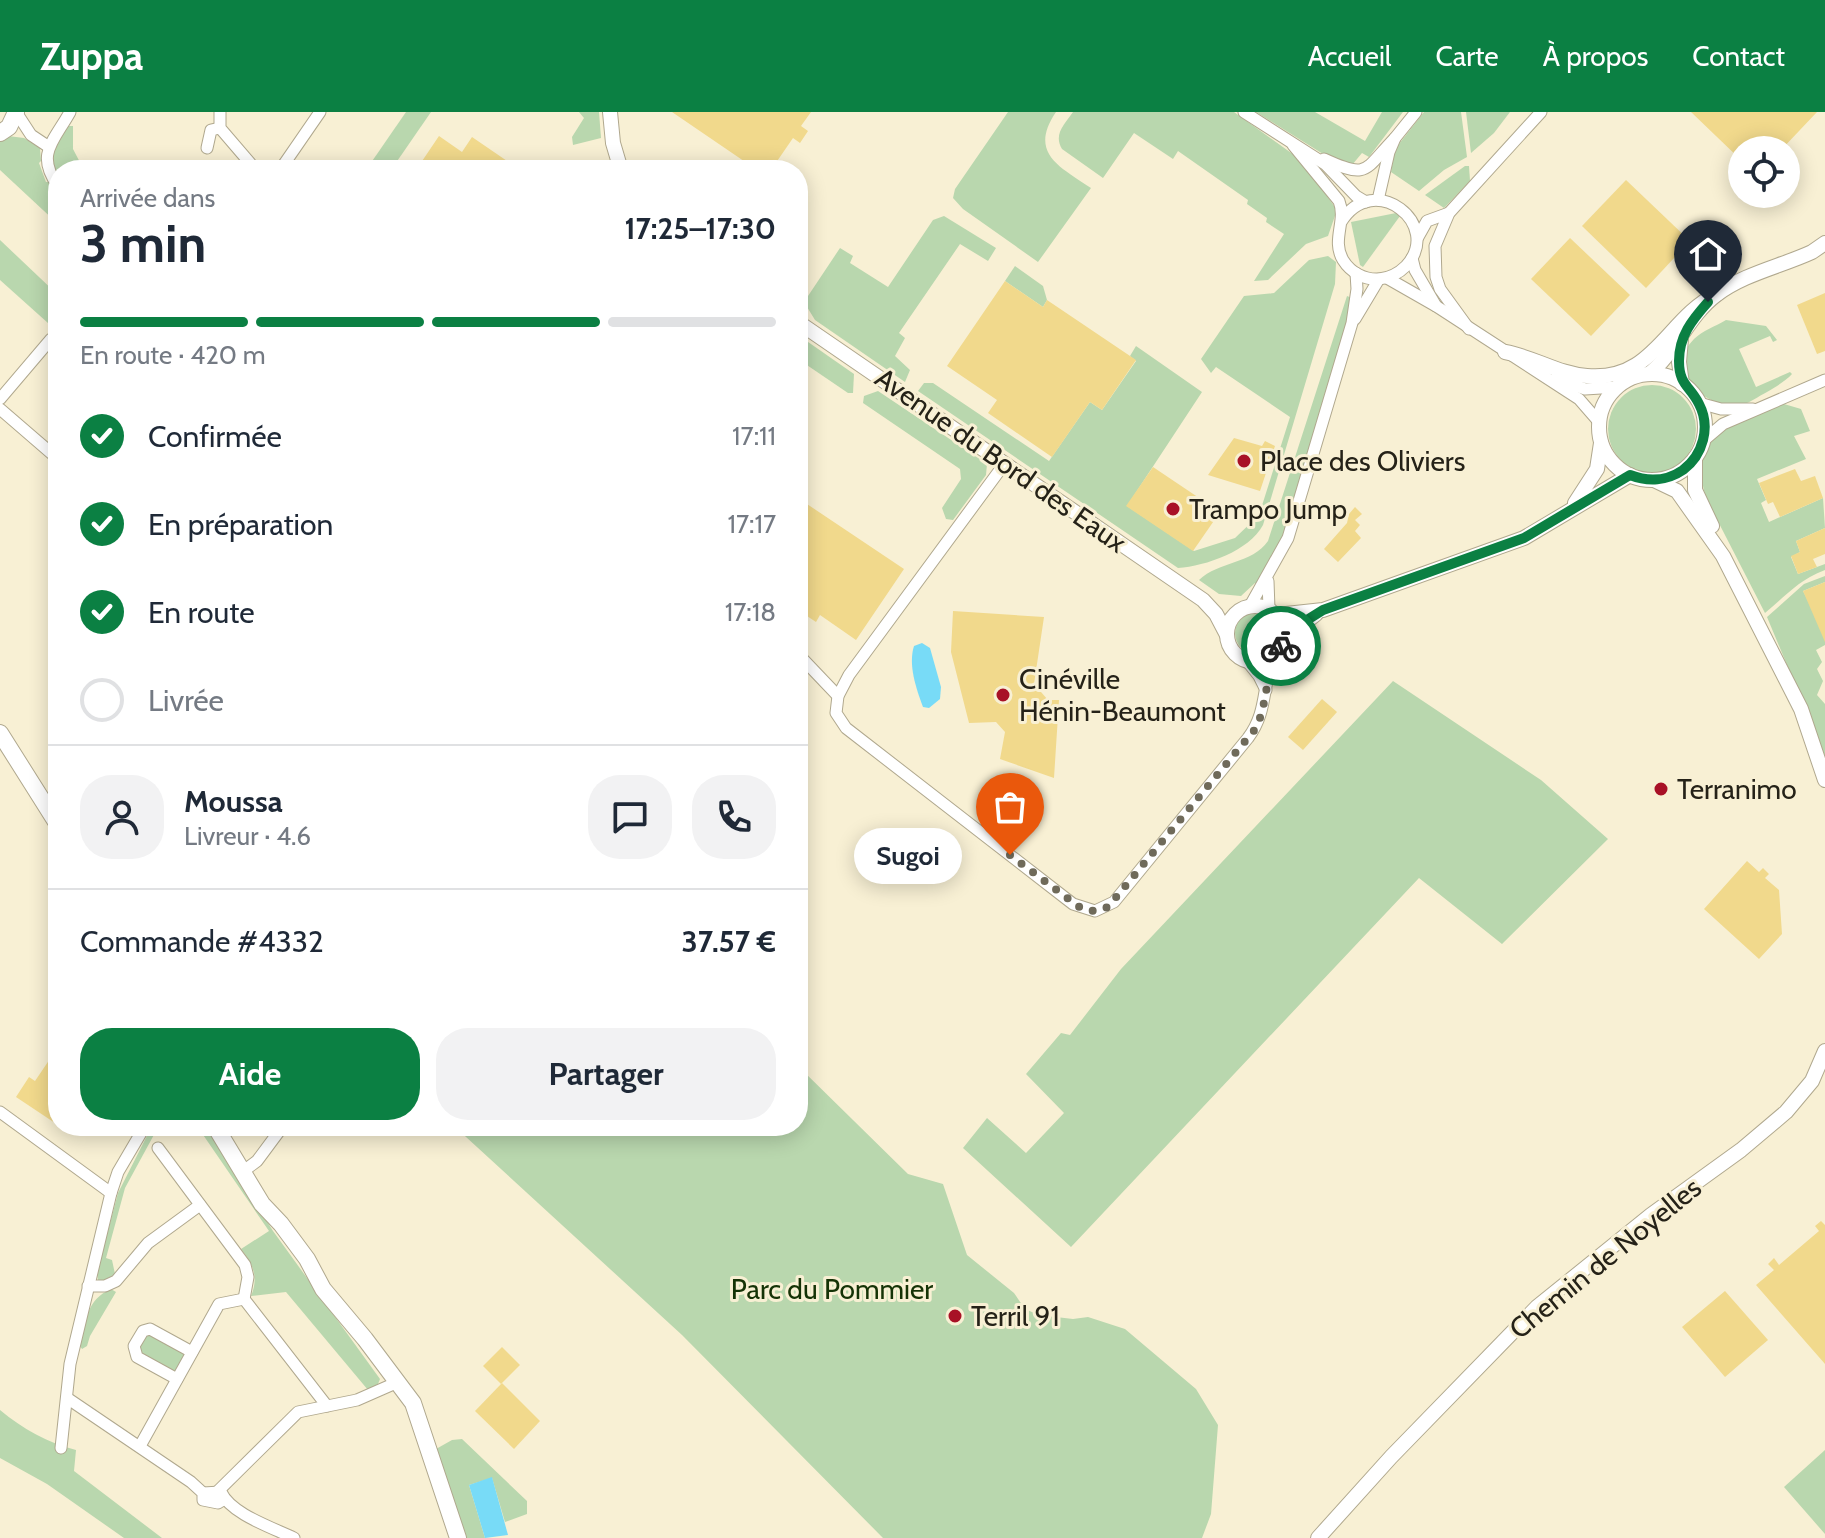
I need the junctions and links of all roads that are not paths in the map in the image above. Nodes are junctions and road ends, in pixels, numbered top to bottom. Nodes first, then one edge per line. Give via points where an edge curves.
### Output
1 (16, 112) edge
2 (70, 112) edge
3 (220, 112) edge
4 (320, 112) edge
5 (610, 112) edge
6 (1244, 112) edge
7 (1416, 112) edge
8 (1541, 112) edge
9 (220, 128) junction
10 (2, 132) edge
11 (31, 135) junction
12 (1395, 138) junction
13 (1293, 145) junction
14 (49, 147) junction
15 (207, 148) dead end
16 (247, 160) edge
17 (287, 160) edge
18 (618, 160) edge
19 (48, 167) edge
20 (1372, 201) junction
21 (1449, 213) junction
22 (1341, 222) junction
23 (1416, 241) junction
24 (1825, 243) edge
25 (1412, 258) junction
26 (1356, 273) junction
27 (1383, 279) junction
28 (1717, 294) junction
29 (1436, 306) junction
30 (1352, 323) junction
31 (808, 329) edge
32 (1469, 329) junction
33 (1681, 339) junction
34 (48, 343) edge
35 (1505, 352) junction
36 (1534, 371) junction
37 (1649, 374) junction
38 (1825, 380) edge
39 (1682, 384) junction
40 (1617, 387) junction
41 (0, 399) edge
42 (1699, 403) junction
43 (1757, 408) junction
44 (0, 409) edge
45 (1599, 422) junction
46 (1703, 441) junction
47 (1601, 442) junction
48 (48, 450) edge
49 (1695, 458) junction
50 (1005, 463) junction
51 (1630, 475) junction
52 (1654, 480) junction
53 (1568, 512) junction
54 (1723, 556) junction
55 (1268, 573) junction
56 (1203, 600) junction
57 (1246, 607) junction
58 (1323, 610) junction
59 (1273, 612) junction
60 (1227, 635) junction
61 (1283, 640) junction
62 (1275, 655) junction
63 (1247, 661) junction
64 (808, 664) edge
65 (1266, 691) junction
66 (838, 696) junction
67 (0, 733) edge
68 (1825, 780) edge
69 (48, 809) edge
70 (1825, 1051) edge
71 (0, 1112) edge
72 (139, 1136) edge
73 (222, 1136) edge
74 (228, 1136) edge
75 (275, 1136) edge
76 (158, 1148) dead end
77 (246, 1171) junction
78 (111, 1193) junction
79 (200, 1205) junction
80 (88, 1286) junction
81 (244, 1299) junction
82 (192, 1352) junction
83 (177, 1379) junction
84 (398, 1382) junction
85 (67, 1398) junction
86 (327, 1406) junction
87 (140, 1446) junction
88 (61, 1448) dead end
89 (220, 1496) junction
90 (294, 1538) edge
91 (458, 1538) edge
92 (1318, 1538) edge

1 - 10 main road
1 - 11 street
2 - 14 street
3 - 9 street
4 - 17 street
5 - 18 street
6 - 13 street
7 - 12 street
8 - 21 street
9 - 15 street via 211,130
9 - 16 street
10 - 11 street
11 - 14 street
12 - 13 street via 1373,163 1356,172
12 - 20 street
13 - 20 street via 1325,164 1356,196
13 - 22 street via 1331,188 1342,209
14 - 19 street
20 - 22 street via 1351,209
20 - 23 street via 1391,203 1406,213
21 - 23 street via 1427,221
21 - 32 street via 1435,246 1436,277
22 - 26 street via 1338,248
23 - 25 street
24 - 28 street
25 - 27 street via 1400,272
25 - 29 street
26 - 27 street
26 - 30 street
27 - 29 street
27 - 30 street
28 - 33 street
28 - 35 street via 1683,317 1653,355 1620,373 1584,376
29 - 32 street
30 - 55 street via 1288,538
31 - 50 street, Avenue du Bord des Eaux
32 - 35 street
33 - 37 street
33 - 39 street
34 - 41 street
35 - 36 street
36 - 40 street via 1585,389
36 - 45 street via 1579,399
37 - 39 street
37 - 40 street
38 - 43 street
39 - 42 street
40 - 45 street
42 - 43 street via 1721,409
42 - 46 street
43 - 46 street via 1710,432
44 - 48 street
45 - 47 street
46 - 49 street
47 - 51 street via 1617,467
47 - 53 street via 1597,469
49 - 52 street via 1677,474
49 - 54 street via 1695,490
50 - 56 street, Avenue du Bord des Eaux
50 - 66 street
51 - 52 street
51 - 53 street
52 - 54 street via 1677,491
53 - 58 street via 1524,538
54 - 68 street via 1801,709
55 - 57 street
55 - 59 street
56 - 57 street, Avenue du Bord des Eaux
56 - 60 street, Avenue du Bord des Eaux
57 - 59 street
57 - 60 street via 1230,620
58 - 59 street
58 - 61 street
59 - 61 street via 1282,624
60 - 63 street via 1233,651
61 - 62 street
62 - 63 street
62 - 65 street
63 - 65 street
64 - 66 street
65 - 66 street via 1262,716 1248,738 1121,895 1095,911 1073,904 846,728 836,713
67 - 69 main road
70 - 92 street, Chemin de Noyelles via 1812,1081 1786,1112 1537,1307
71 - 78 street
72 - 78 street
73 - 77 main road
74 - 77 main road
75 - 77 street
76 - 79 street
77 - 84 main road
78 - 80 street
79 - 80 street via 148,1243 116,1281
79 - 81 street via 247,1269
80 - 85 street
81 - 82 street via 220,1302
81 - 86 street
82 - 83 street
82 - 83 street via 150,1329 134,1346 137,1357
83 - 87 street
84 - 86 street
84 - 91 main road via 421,1420
85 - 87 street
85 - 88 street
86 - 89 street via 295,1415
87 - 89 street via 203,1493
89 - 90 street

